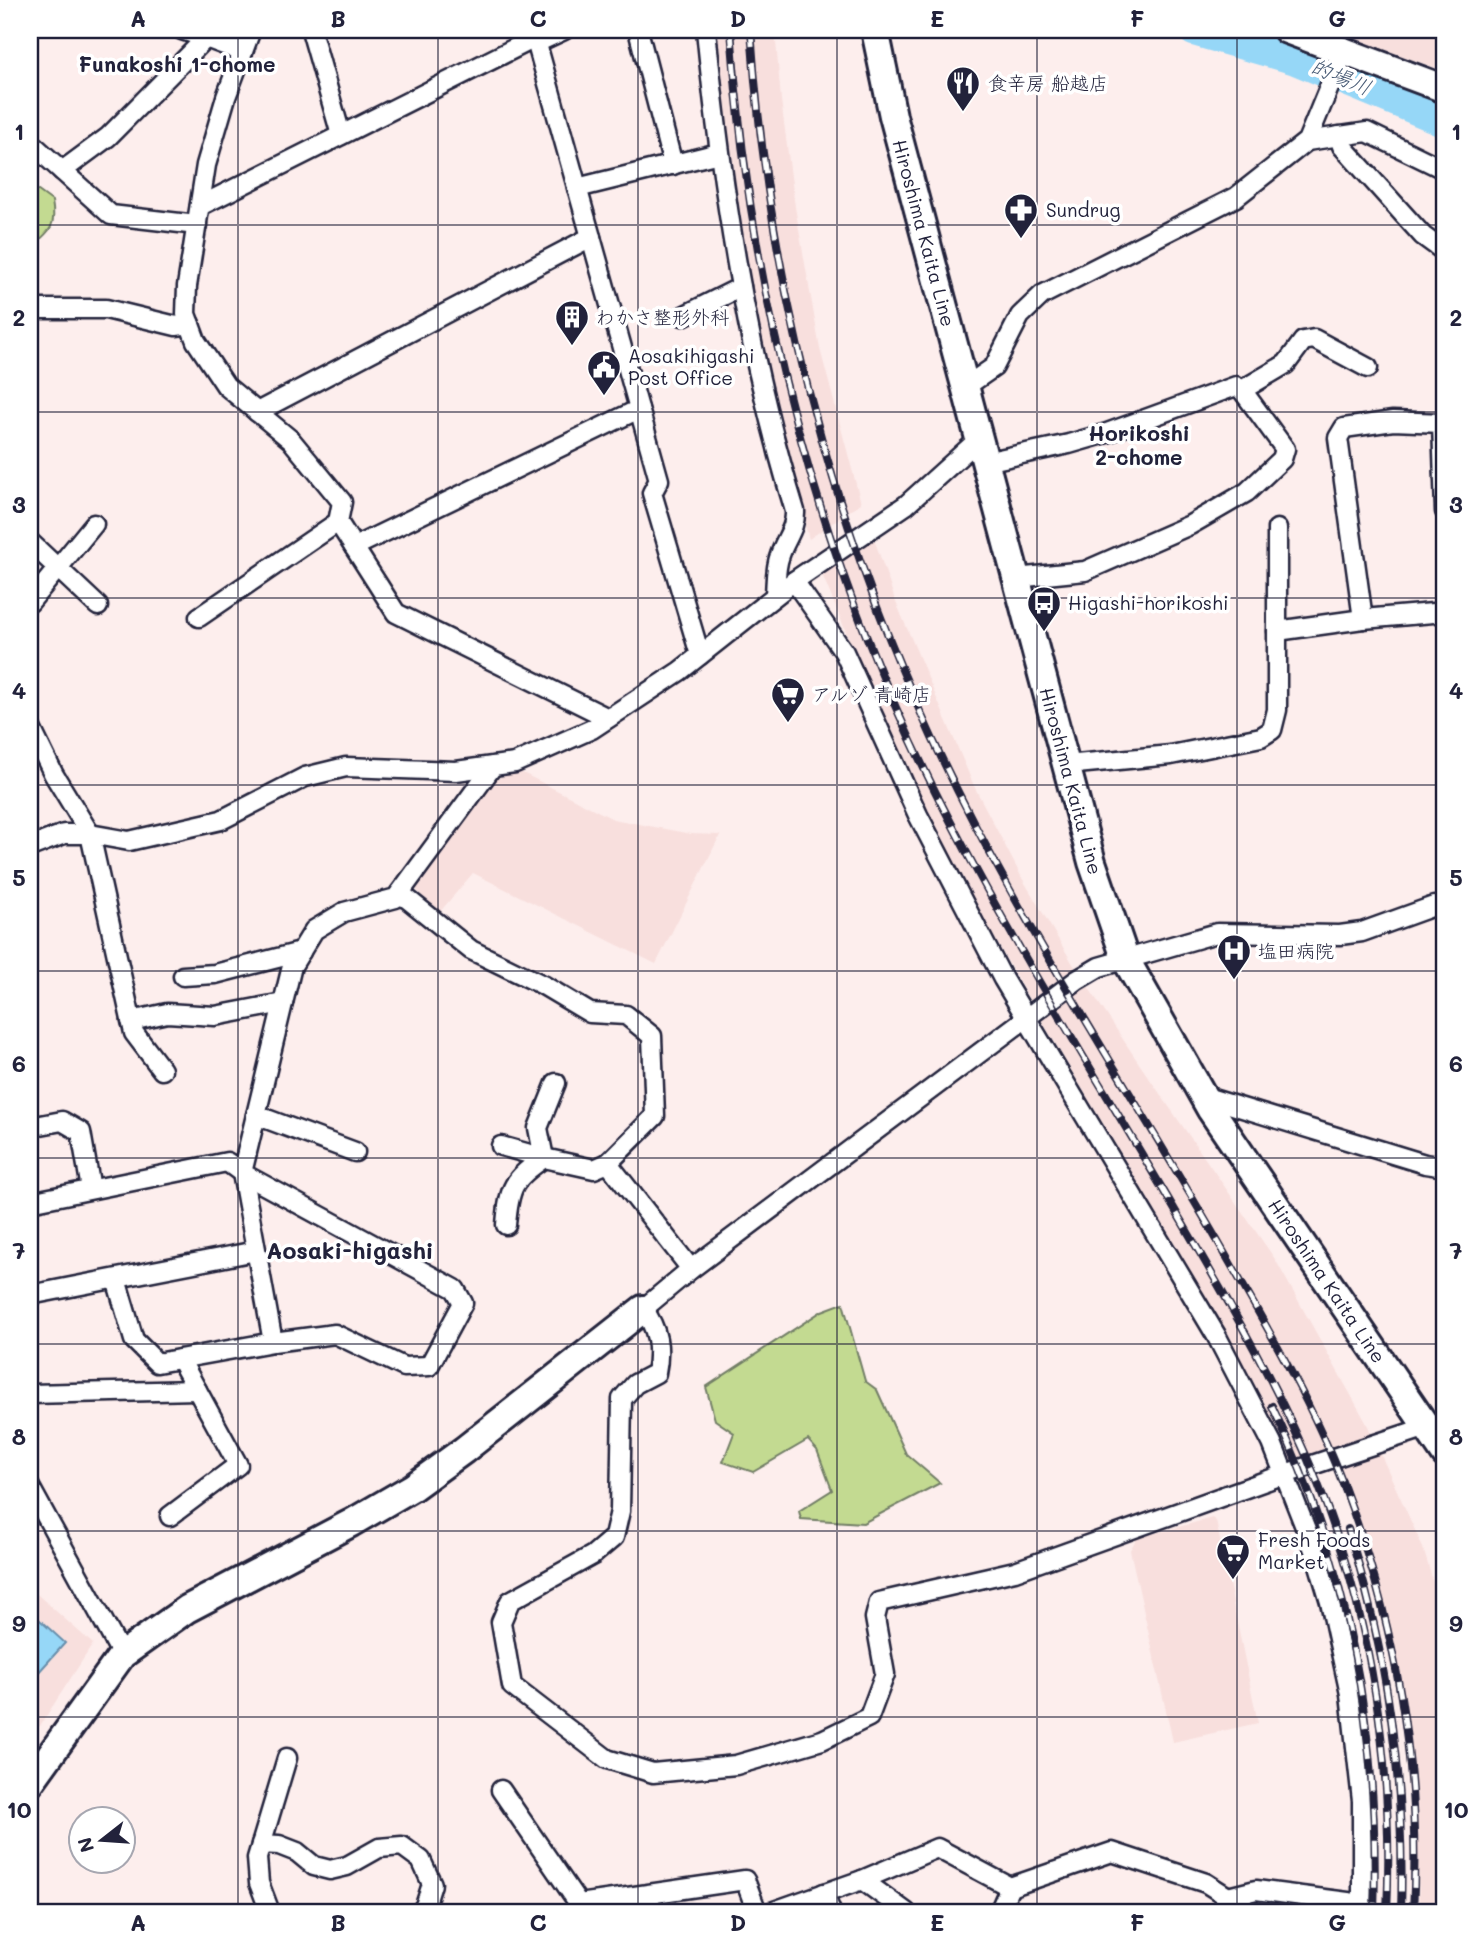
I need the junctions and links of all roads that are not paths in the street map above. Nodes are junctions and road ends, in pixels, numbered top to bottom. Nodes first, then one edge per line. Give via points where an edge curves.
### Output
1 (182, 30) edge
2 (251, 30) edge
3 (311, 30) edge
4 (565, 30) edge
5 (638, 30) edge
6 (706, 30) edge
7 (875, 30) edge
8 (1287, 30) edge
9 (535, 37) edge
10 (206, 38) junction
11 (1344, 51) junction
12 (243, 52) junction
13 (1445, 89) edge
14 (341, 135) junction
15 (1339, 136) junction
16 (1307, 141) junction
17 (30, 142) edge
18 (719, 153) junction
19 (673, 165) junction
20 (1445, 170) edge
21 (62, 171) junction
22 (577, 188) junction
23 (200, 206) junction
24 (197, 225) junction
25 (591, 237) junction
26 (1445, 252) edge
27 (741, 287) junction
28 (30, 309) edge
29 (683, 316) dead end
30 (190, 324) junction
31 (1368, 368) dead end
32 (965, 387) junction
33 (1242, 390) junction
34 (639, 409) junction
35 (257, 412) junction
36 (982, 451) junction
37 (1445, 484) edge
38 (1445, 511) edge
39 (338, 522) junction
40 (93, 524) dead end
41 (1277, 529) dead end
42 (30, 542) edge
43 (354, 547) junction
44 (58, 568) junction
45 (1016, 578) junction
46 (794, 581) junction
47 (775, 595) junction
48 (30, 602) edge
49 (98, 606) dead end
50 (1445, 611) edge
51 (199, 617) dead end
52 (1363, 619) junction
53 (1277, 631) junction
54 (700, 655) junction
55 (608, 718) junction
56 (30, 726) edge
57 (1066, 765) junction
58 (493, 766) junction
59 (90, 834) junction
60 (30, 847) edge
61 (400, 893) junction
62 (1445, 911) edge
63 (301, 952) junction
64 (1125, 958) junction
65 (183, 976) dead end
66 (283, 1003) junction
67 (1027, 1019) junction
68 (131, 1020) junction
69 (162, 1070) dead end
70 (556, 1083) dead end
71 (1203, 1096) junction
72 (256, 1115) junction
73 (30, 1127) edge
74 (501, 1146) dead end
75 (355, 1152) dead end
76 (544, 1158) junction
77 (608, 1163) junction
78 (1445, 1167) edge
79 (242, 1173) junction
80 (91, 1189) junction
81 (30, 1202) edge
82 (506, 1224) dead end
83 (257, 1251) junction
84 (691, 1269) junction
85 (116, 1279) junction
86 (30, 1295) edge
87 (643, 1309) junction
88 (273, 1342) junction
89 (180, 1359) junction
90 (197, 1390) junction
91 (30, 1394) edge
92 (1427, 1427) junction
93 (1445, 1454) edge
94 (1285, 1474) junction
95 (30, 1487) edge
96 (170, 1516) dead end
97 (122, 1655) junction
98 (287, 1758) dead end
99 (30, 1783) edge
100 (501, 1790) dead end
101 (261, 1844) junction
102 (862, 1880) junction
103 (1010, 1887) junction
104 (824, 1894) junction
105 (621, 1905) edge
106 (1231, 1905) edge
107 (1363, 1908) edge
108 (270, 1912) edge
109 (420, 1912) edge
110 (757, 1912) edge
111 (771, 1912) edge
112 (831, 1912) edge
113 (906, 1912) edge
114 (999, 1912) edge

1 - 10 street
2 - 12 street
3 - 14 street
4 - 9 street
5 - 19 street
6 - 18 street
7 - 32 main road, Hiroshima Kaita Line via 893,116
8 - 11 main road
9 - 14 street
9 - 22 street
10 - 12 street
10 - 21 street via 108,137
11 - 13 main road
11 - 16 street
12 - 23 street via 210,151
14 - 23 street
15 - 16 street
15 - 20 street via 1367,132
15 - 26 street via 1342,146 1423,236
16 - 32 street via 1236,197 1042,295 1020,316 993,367
17 - 21 street
18 - 19 street
18 - 27 street
19 - 22 street
21 - 24 street via 111,215
22 - 25 street
23 - 24 street
24 - 30 street via 187,286
25 - 34 street
25 - 35 street
27 - 29 street
27 - 47 street via 756,371 795,511 776,567
28 - 30 street via 106,309 176,326
30 - 35 street via 226,386
31 - 33 street via 1314,339 1303,341 1286,364
32 - 36 main road, Hiroshima Kaita Line
33 - 36 street via 1236,386 1069,444
33 - 45 street via 1285,449 1282,459 1247,492 1190,525 1085,571
34 - 43 street
34 - 54 street via 659,480 652,493
35 - 39 street via 291,440 342,502
36 - 45 main road, Hiroshima Kaita Line
36 - 46 street
37 - 38 street
37 - 52 street via 1442,423 1393,421 1344,428 1338,438
39 - 43 street
39 - 51 street
40 - 44 street
41 - 53 street
42 - 44 street
43 - 55 street via 396,613
44 - 48 street
44 - 49 street
45 - 57 main road, Hiroshima Kaita Line
46 - 47 street
46 - 67 street via 844,652 935,848
47 - 54 street
50 - 52 street
52 - 53 street
53 - 57 street via 1277,710 1272,730 1261,737 1171,755
54 - 55 street
55 - 58 street via 515,763
56 - 59 street
57 - 64 main road, Hiroshima Kaita Line
58 - 59 street via 456,771 346,767 305,777 221,820 129,841
58 - 61 street
59 - 60 street via 64,834
59 - 68 street
61 - 63 street via 344,912 314,930
61 - 77 street via 471,950 590,1013 626,1014 652,1036 655,1116
62 - 64 street via 1434,906 1362,932 1340,935 1217,933
63 - 65 street via 215,974
63 - 66 street via 292,966
64 - 67 street via 1077,979
64 - 71 main road, Hiroshima Kaita Line
66 - 68 street via 215,1016 167,1013
66 - 72 street
67 - 84 street
67 - 94 street via 1216,1335
68 - 69 street via 134,1033
70 - 76 street via 538,1128
71 - 78 street
71 - 92 main road, Hiroshima Kaita Line
72 - 75 street
72 - 79 street
73 - 80 street via 62,1121 81,1132
74 - 76 street
76 - 77 street via 594,1169
76 - 82 street via 521,1174 508,1197
77 - 84 street
79 - 80 street via 227,1162
79 - 83 street
79 - 88 street via 455,1289 463,1303 429,1366 404,1367 335,1334
80 - 81 street
83 - 85 street
83 - 88 street
84 - 87 street
85 - 86 street
85 - 89 street via 134,1340 157,1363
87 - 94 street via 655,1325 658,1360 656,1373 635,1384 622,1399 620,1511 614,1537 593,1555 510,1601 502,1622 512,1686 607,1759 653,1773 736,1765 822,1740 869,1717 885,1674 875,1618 879,1602 1015,1571
87 - 97 main road via 413,1487 187,1609
88 - 89 street
89 - 90 street
90 - 91 street
90 - 96 street via 238,1465
92 - 93 main road, Hiroshima Kaita Line
92 - 94 street
94 - 107 street via 1330,1602 1350,1694 1362,1801
95 - 97 street
97 - 99 main road
98 - 101 street
100 - 105 street via 579,1904
101 - 108 street via 259,1883
101 - 109 street via 279,1844 314,1866 330,1870 379,1848 402,1846 421,1860 432,1884
102 - 103 street via 937,1848
102 - 104 street
102 - 113 street
103 - 106 street via 1112,1852 1206,1883
103 - 114 street
104 - 111 street
104 - 112 street
105 - 110 street via 745,1880
106 - 107 street via 1256,1890

